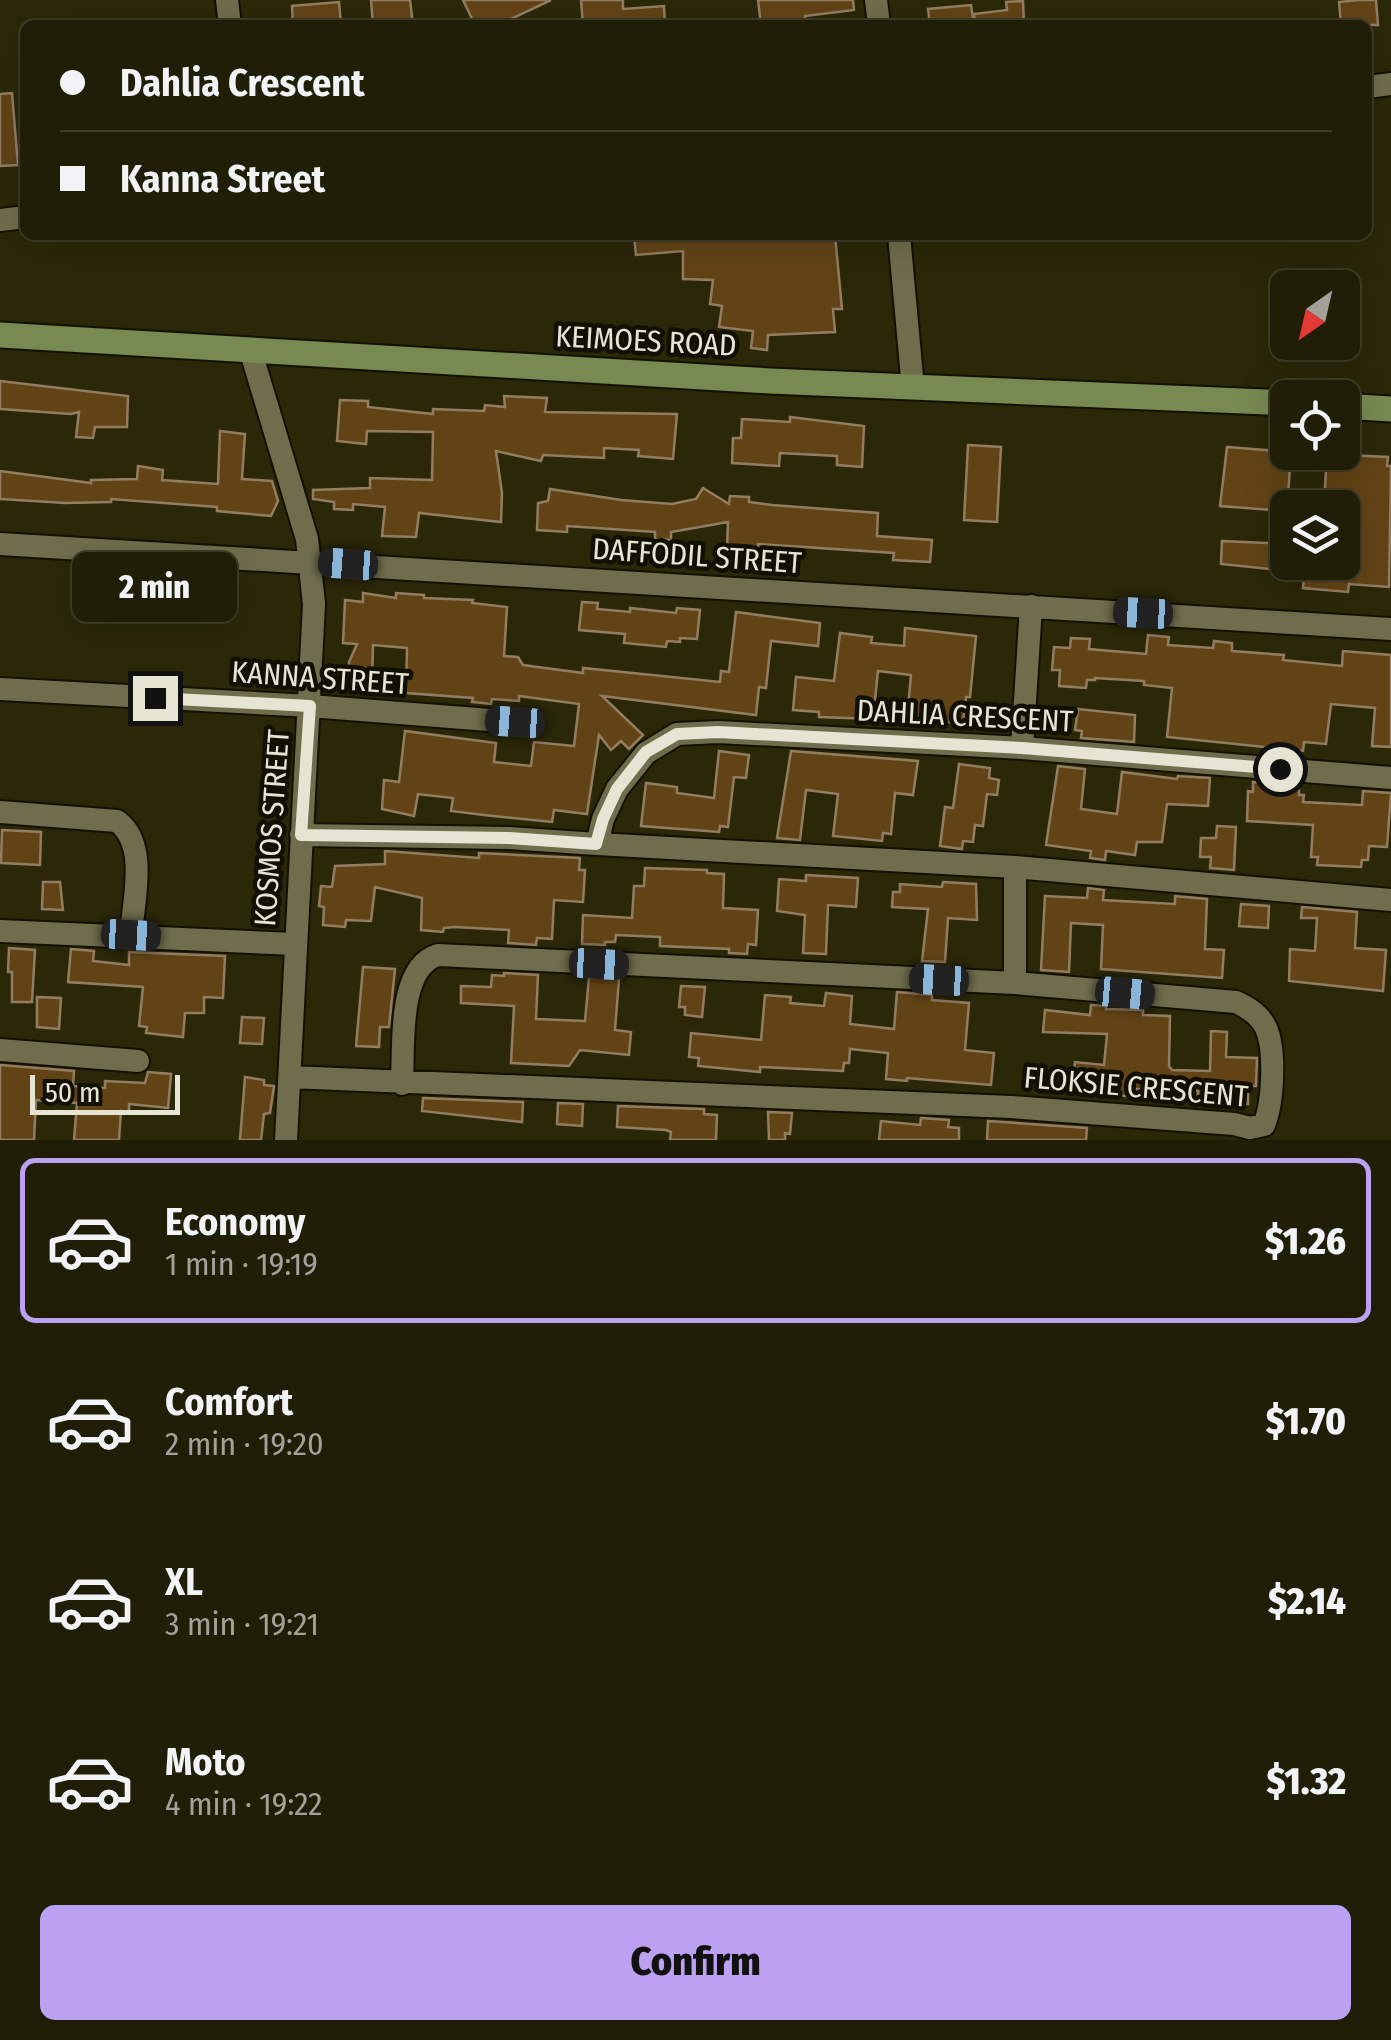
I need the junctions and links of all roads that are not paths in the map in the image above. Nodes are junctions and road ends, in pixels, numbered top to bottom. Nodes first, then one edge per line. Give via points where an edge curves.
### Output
1 (899, 240) edge
2 (0, 335) edge
3 (250, 349) junction
4 (913, 388) junction
5 (1270, 402) edge
6 (1360, 407) edge
7 (1391, 409) edge
8 (0, 544) edge
9 (310, 561) junction
10 (1032, 606) junction
11 (1391, 629) edge
12 (0, 690) edge
13 (310, 706) junction
14 (515, 722) dead end
15 (1022, 748) junction
16 (1391, 778) edge
17 (0, 812) edge
18 (301, 835) junction
19 (596, 844) junction
20 (1015, 868) junction
21 (1391, 900) edge
22 (0, 932) edge
23 (131, 935) junction
24 (294, 944) junction
25 (1014, 983) junction
26 (0, 1050) edge
27 (138, 1061) dead end
28 (290, 1077) junction
29 (402, 1084) junction
30 (286, 1140) edge

1 - 4 street
2 - 3 street, KEIMOES ROAD
3 - 4 street, KEIMOES ROAD
3 - 9 street, KOSMOS STREET
4 - 5 street, KEIMOES ROAD
6 - 7 street
8 - 9 street, DAFFODIL STREET
9 - 10 street, DAFFODIL STREET
9 - 13 street, KOSMOS STREET
10 - 11 street, DAFFODIL STREET
10 - 15 street
12 - 13 street, KANNA STREET
13 - 14 street, KANNA STREET
13 - 18 street, KOSMOS STREET
15 - 16 street, DAHLIA CRESCENT
15 - 19 street, DAHLIA CRESCENT via 677,734 646,752 617,789
17 - 23 street via 124,826 135,849
18 - 19 street
18 - 24 street, KOSMOS STREET
19 - 20 street
20 - 21 street
20 - 25 street
22 - 23 street
23 - 24 street
24 - 28 street, KOSMOS STREET
25 - 29 street, FLOKSIE CRESCENT via 438,955 427,958 410,984
25 - 29 street, FLOKSIE CRESCENT via 1236,1002 1250,1009 1268,1031 1271,1098 1264,1125 1011,1107
26 - 27 street
28 - 29 street, FLOKSIE CRESCENT
28 - 30 street, KOSMOS STREET

